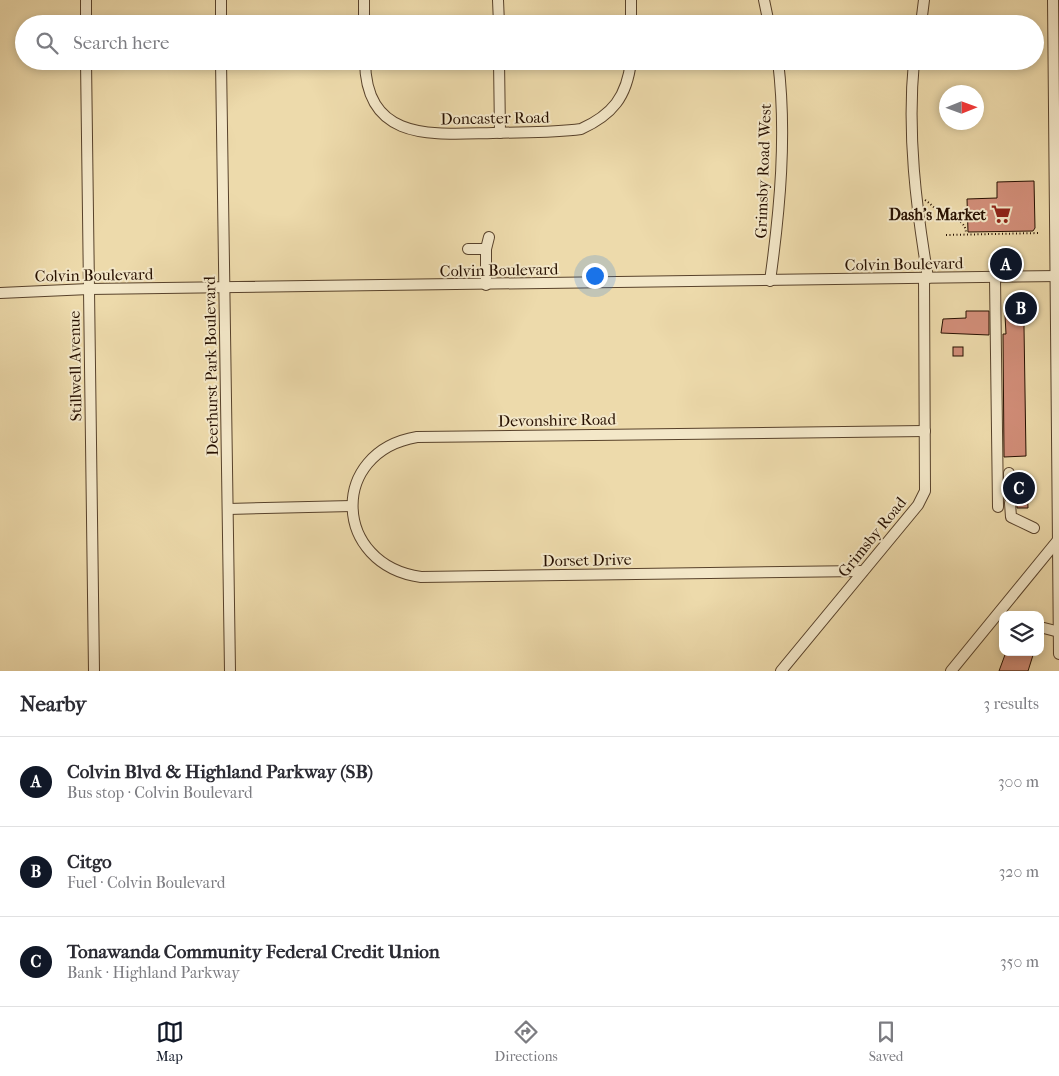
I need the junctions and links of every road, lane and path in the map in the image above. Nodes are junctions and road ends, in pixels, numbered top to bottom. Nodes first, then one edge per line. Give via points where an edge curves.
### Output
1 (86, 0) edge
2 (221, 0) edge
3 (364, 0) edge
4 (498, 0) edge
5 (631, 0) edge
6 (764, 0) edge
7 (924, 0) edge
8 (1053, 0) edge
9 (86, 15) edge
10 (221, 15) edge
11 (364, 15) edge
12 (499, 15) edge
13 (631, 15) edge
14 (767, 15) edge
15 (922, 15) edge
16 (86, 70) edge
17 (222, 70) edge
18 (365, 70) edge
19 (499, 70) edge
20 (629, 70) edge
21 (779, 70) edge
22 (913, 70) edge
23 (500, 133) junction
24 (924, 198) dead end
25 (1040, 233) dead end
26 (966, 234) junction
27 (946, 235) dead end
28 (489, 237) dead end
29 (486, 248) junction
30 (468, 249) dead end
31 (1057, 276) edge
32 (926, 278) junction
33 (995, 278) junction
34 (770, 281) junction
35 (486, 285) junction
36 (224, 288) junction
37 (90, 289) junction
38 (0, 293) edge
39 (925, 431) junction
40 (1009, 473) dead end
41 (352, 506) junction
42 (998, 507) dead end
43 (228, 508) junction
44 (1034, 528) dead end
45 (1059, 539) edge
46 (863, 571) junction
47 (1003, 611) edge
48 (999, 616) edge
49 (1044, 628) edge
50 (1059, 632) edge
51 (1059, 654) edge
52 (94, 671) edge
53 (230, 671) edge
54 (781, 671) edge
55 (951, 671) edge

1 - 9 street
2 - 10 street
3 - 11 street
4 - 12 street
5 - 13 street
6 - 14 street
7 - 15 street
8 - 31 street
16 - 37 street, Stillwell Avenue
17 - 36 street, Deerhurst Park Boulevard
18 - 23 street, Doncaster Road via 371,96 395,124 418,133
19 - 23 street
20 - 23 street, Doncaster Road via 626,84 612,110 596,122 566,131
21 - 34 street, Grimsby Road West via 782,108 780,203
22 - 32 street via 912,152
24 - 26 path via 941,213 959,221 966,228
25 - 26 path
26 - 27 path
28 - 29 street
29 - 30 street
29 - 35 street
31 - 33 street, Colvin Boulevard
31 - 45 street
32 - 33 street, Colvin Boulevard
32 - 34 street, Colvin Boulevard
32 - 39 street, Grimsby Road
33 - 42 street
34 - 35 street, Colvin Boulevard
35 - 36 street, Colvin Boulevard
36 - 37 street, Colvin Boulevard
36 - 43 street, Deerhurst Park Boulevard
37 - 38 street, Colvin Boulevard
37 - 52 street, Stillwell Avenue
39 - 41 street, Devonshire Road via 417,437 395,442 375,454 356,484
39 - 46 street, Grimsby Road via 926,486 923,497
40 - 44 street via 1011,517
41 - 43 street
41 - 46 street, Dorset Drive via 356,529 369,552 389,569 420,577
43 - 53 street, Deerhurst Park Boulevard
45 - 47 street
45 - 50 street
46 - 54 street, Grimsby Road
48 - 55 street
49 - 50 street
50 - 51 street

